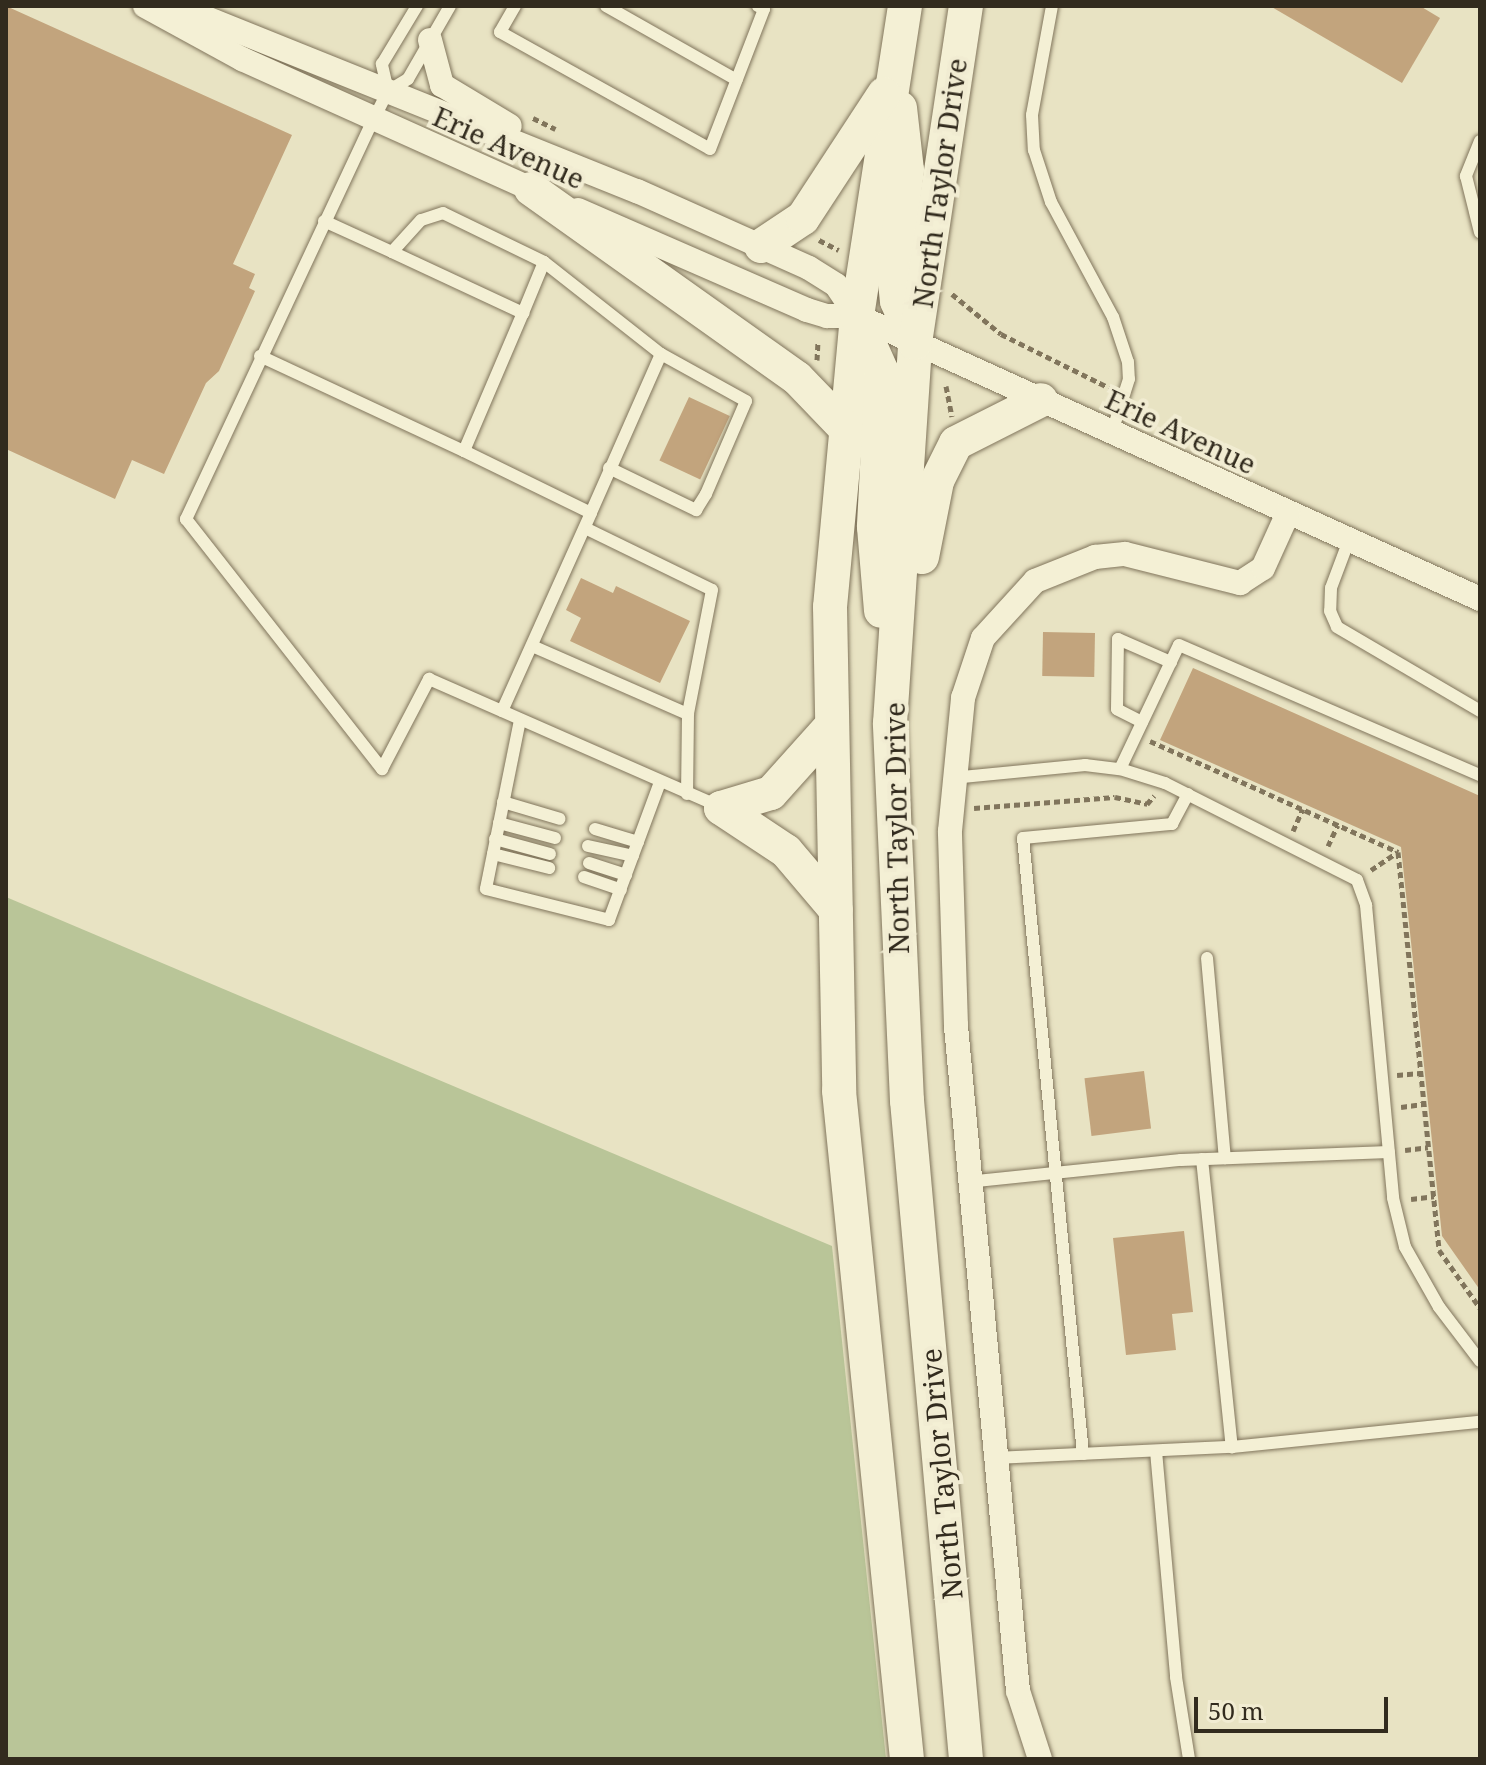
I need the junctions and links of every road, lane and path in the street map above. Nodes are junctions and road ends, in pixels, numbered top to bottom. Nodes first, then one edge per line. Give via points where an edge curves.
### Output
1 (145, 6) edge
2 (176, 6) edge
3 (417, 6) edge
4 (450, 6) edge
5 (515, 6) edge
6 (606, 6) edge
7 (905, 6) edge
8 (966, 6) edge
9 (1052, 6) edge
10 (763, 7) edge
11 (430, 40) junction
12 (894, 76) junction
13 (737, 80) junction
14 (388, 91) junction
15 (373, 120) junction
16 (1480, 141) edge
17 (531, 189) junction
18 (637, 191) junction
19 (324, 221) junction
20 (1480, 232) edge
21 (761, 246) junction
22 (392, 252) junction
23 (544, 262) junction
24 (523, 313) junction
25 (857, 316) junction
26 (915, 343) junction
27 (661, 354) junction
28 (260, 356) junction
29 (946, 386) dead end
30 (1041, 400) junction
31 (958, 428) dead end
32 (847, 430) junction
33 (1112, 432) junction
34 (464, 451) junction
35 (609, 468) junction
36 (591, 513) junction
37 (1288, 513) junction
38 (585, 528) junction
39 (1349, 540) junction
40 (1480, 599) edge
41 (532, 646) junction
42 (1171, 662) junction
43 (502, 711) junction
44 (1480, 711) edge
45 (688, 714) junction
46 (520, 720) junction
47 (1142, 722) junction
48 (890, 723) junction
49 (832, 725) junction
50 (1178, 753) dead end
51 (1120, 769) junction
52 (1480, 775) edge
53 (952, 778) junction
54 (660, 782) junction
55 (1165, 783) junction
56 (687, 794) junction
57 (1188, 794) junction
58 (503, 802) junction
59 (721, 808) junction
60 (951, 809) junction
61 (560, 819) dead end
62 (499, 823) junction
63 (1338, 825) dead end
64 (595, 829) dead end
65 (555, 838) dead end
66 (495, 839) junction
67 (638, 842) junction
68 (588, 846) dead end
69 (1398, 852) dead end
70 (493, 854) junction
71 (550, 854) dead end
72 (633, 856) junction
73 (1322, 859) junction
74 (589, 863) dead end
75 (549, 868) dead end
76 (626, 875) junction
77 (584, 877) dead end
78 (1357, 880) junction
79 (621, 890) junction
80 (836, 910) junction
81 (1207, 958) dead end
82 (1389, 1152) junction
83 (1225, 1158) junction
84 (1202, 1159) junction
85 (1057, 1174) junction
86 (967, 1182) junction
87 (1480, 1361) edge
88 (1480, 1422) edge
89 (1232, 1447) junction
90 (1156, 1451) junction
91 (1083, 1454) junction
92 (995, 1458) junction
93 (907, 1759) edge
94 (966, 1759) edge
95 (1040, 1759) edge
96 (1189, 1759) edge

1 - 15 street, Erie Avenue via 242,59
2 - 14 street, Erie Avenue
3 - 14 lane via 382,64
4 - 11 lane
5 - 13 lane via 500,32 710,149
6 - 13 lane
7 - 12 main road, North Taylor Drive
8 - 26 main road, North Taylor Drive
9 - 33 lane via 1032,115 1034,150 1051,202 1113,317 1128,362 1129,379
10 - 13 lane
11 - 14 lane via 408,79
11 - 18 street via 435,70 448,91
12 - 21 main road via 803,218
12 - 25 main road, North Taylor Drive
12 - 26 main road via 907,170 895,278 902,317
14 - 15 lane
14 - 18 street, Erie Avenue
15 - 17 street, Erie Avenue
15 - 19 lane
16 - 20 lane via 1466,176
17 - 25 street, Erie Avenue via 807,310
17 - 32 main road via 797,378
18 - 21 street, Erie Avenue
19 - 22 lane
19 - 28 lane
21 - 25 street, Erie Avenue via 836,285
22 - 23 lane via 421,220 443,213
22 - 24 lane
23 - 24 lane
23 - 27 lane
24 - 34 lane
25 - 26 street, Erie Avenue
25 - 32 main road, North Taylor Drive
25 - 48 main road via 882,372 874,527
26 - 30 street, Erie Avenue
26 - 48 main road, North Taylor Drive
27 - 35 lane
27 - 35 lane via 746,401 706,494 696,510
28 - 34 lane
28 - 43 lane via 186,519 382,769 429,679
29 - 31 path
30 - 33 street, Erie Avenue
30 - 48 main road via 962,438 937,481
32 - 49 main road, North Taylor Drive via 830,607
33 - 37 street, Erie Avenue
34 - 36 lane
35 - 36 lane
36 - 38 lane
37 - 39 street, Erie Avenue
37 - 53 street via 1263,568 1240,583 1125,554 1095,557 1035,581 983,638 963,698
38 - 41 lane
38 - 45 lane via 712,590
39 - 40 street, Erie Avenue
39 - 44 lane via 1331,588 1330,611 1337,627
41 - 43 lane
41 - 45 lane
42 - 47 lane
42 - 47 lane via 1118,639 1117,709
42 - 52 lane via 1179,645
43 - 46 lane
45 - 56 lane
46 - 54 lane
46 - 58 lane
47 - 51 lane
48 - 94 main road, North Taylor Drive via 907,1101
49 - 59 main road via 771,793
49 - 80 main road, North Taylor Drive
50 - 55 path
51 - 53 lane via 1085,765
51 - 55 lane
53 - 60 street
54 - 56 lane
54 - 67 lane
55 - 57 lane
55 - 60 path via 1147,804 1115,797
56 - 59 lane
57 - 73 lane
57 - 85 lane via 1172,824 1023,838
58 - 61 lane
58 - 62 lane
59 - 80 main road via 786,851
60 - 86 street via 956,1026
62 - 65 lane
62 - 66 lane
63 - 73 path
64 - 67 lane
66 - 70 lane
66 - 71 lane
67 - 72 lane
68 - 72 lane
69 - 78 path
70 - 75 lane
70 - 79 lane via 486,889 609,920
72 - 76 lane
73 - 78 lane
74 - 76 lane
76 - 79 lane
77 - 79 lane
78 - 82 lane via 1366,905
80 - 93 main road, North Taylor Drive via 839,1091
81 - 83 lane
82 - 83 lane
82 - 87 lane via 1405,1247 1439,1307
83 - 84 lane
84 - 85 lane
84 - 89 lane
85 - 86 lane
85 - 91 lane
86 - 92 street
88 - 89 lane
89 - 90 lane
90 - 91 lane
90 - 96 lane via 1176,1677
91 - 92 lane
92 - 95 street via 1017,1679 1028,1736

